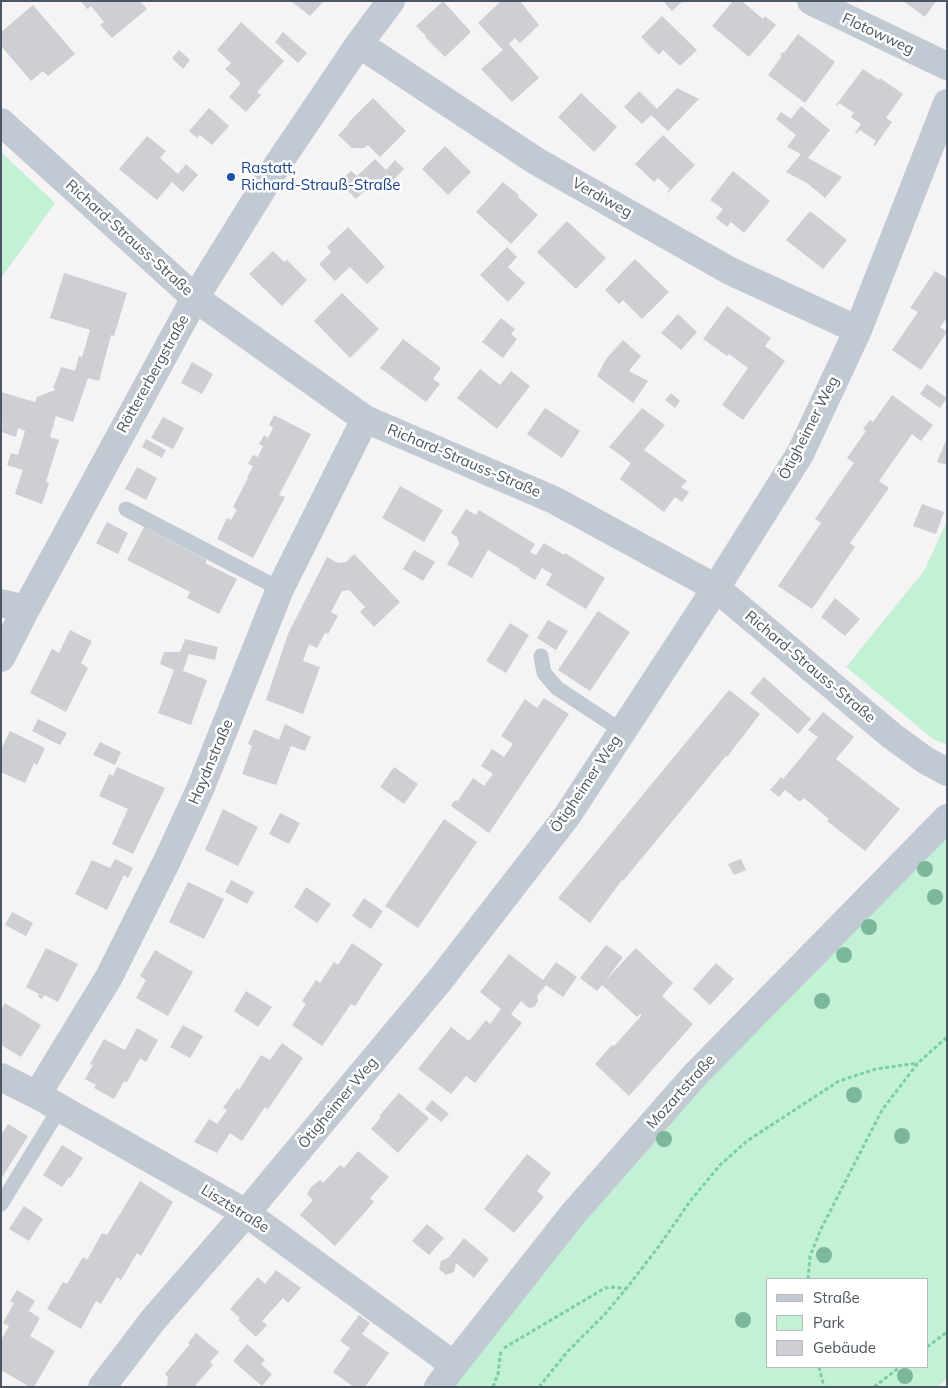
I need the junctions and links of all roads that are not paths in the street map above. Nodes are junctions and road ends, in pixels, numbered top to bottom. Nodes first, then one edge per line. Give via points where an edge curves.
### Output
1 (391, 1) edge
2 (811, 1) edge
3 (359, 44) junction
4 (947, 66) edge
5 (947, 103) edge
6 (1, 122) edge
7 (195, 298) junction
8 (858, 330) junction
9 (365, 418) junction
10 (126, 509) dead end
11 (280, 588) junction
12 (716, 588) junction
13 (13, 606) edge
14 (540, 656) dead end
15 (1, 658) edge
16 (622, 731) junction
17 (947, 772) edge
18 (947, 818) edge
19 (1, 1077) edge
20 (48, 1102) junction
21 (1, 1204) edge
22 (246, 1213) junction
23 (454, 1365) junction
24 (102, 1387) edge
25 (438, 1387) edge

1 - 3 street, Röttererbergstraße
2 - 4 street, Flotowweg
3 - 7 street, Röttererbergstraße via 278,164
3 - 8 street, Verdiweg via 536,161 730,270
5 - 8 street, Ötigheimer Weg
6 - 7 street, Richard-Strauss-Straße
7 - 9 street, Richard-Strauss-Straße
7 - 13 street, Röttererbergstraße
8 - 12 street, Ötigheimer Weg via 800,454
9 - 11 street, Haydnstraße
9 - 12 street, Richard-Strauss-Straße via 554,500
10 - 11 lane
11 - 20 street, Haydnstraße via 201,787
12 - 16 street, Ötigheimer Weg
12 - 17 street, Richard-Strauss-Straße via 892,736
13 - 15 street, Röttererbergstraße
14 - 16 lane via 544,673 557,688
16 - 22 street, Ötigheimer Weg via 567,816 446,972
18 - 23 street, Mozartstraße via 695,1075 573,1214
19 - 20 street, Lisztstraße
20 - 21 lane
20 - 22 street, Lisztstraße
22 - 23 street, Lisztstraße
22 - 24 street, Ötigheimer Weg via 153,1320
23 - 25 street, Mozartstraße

